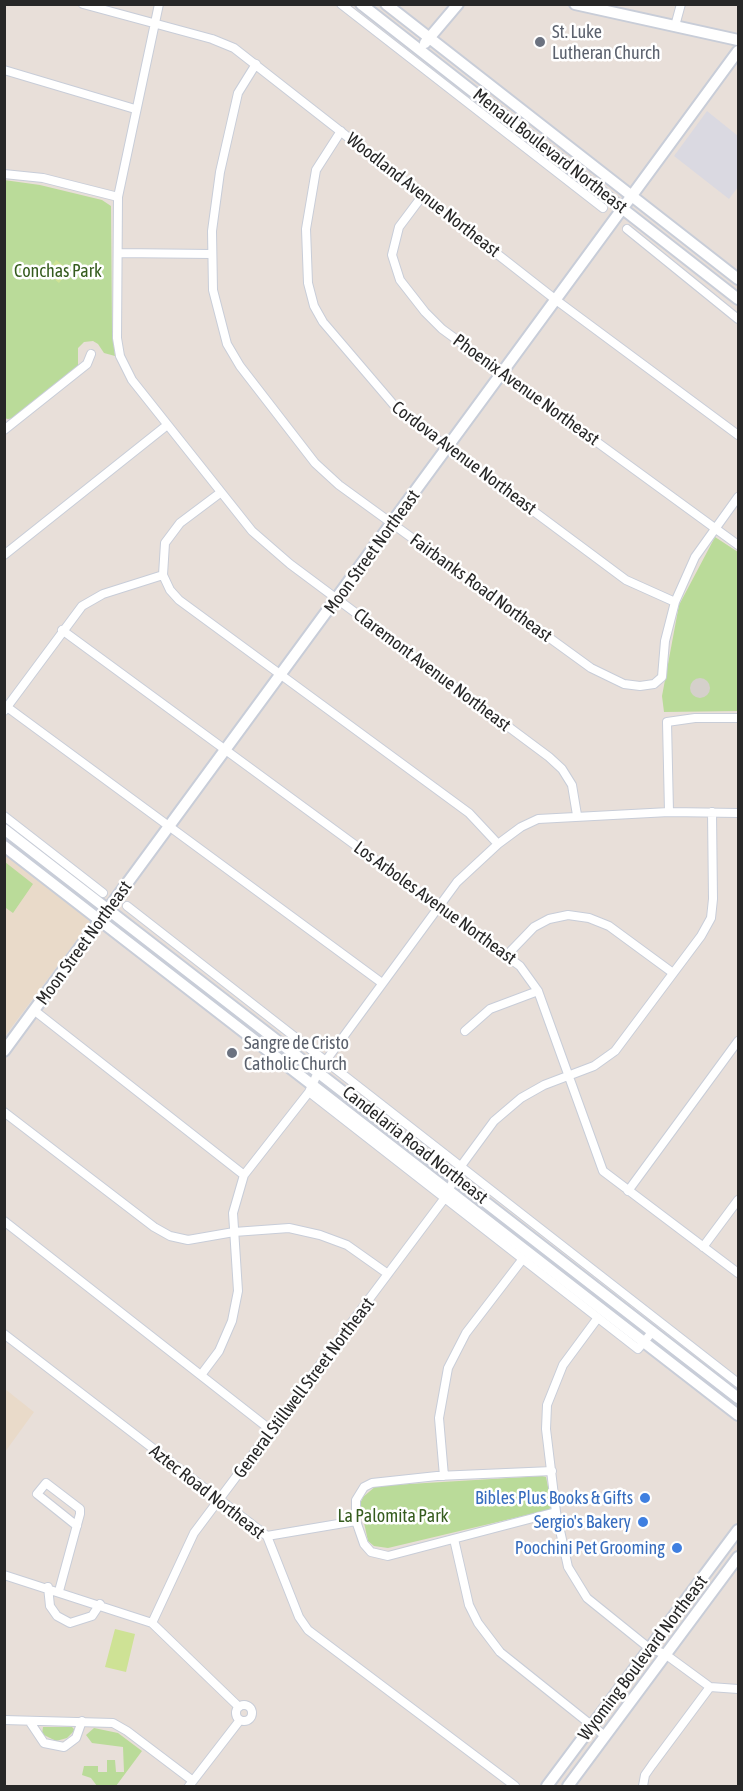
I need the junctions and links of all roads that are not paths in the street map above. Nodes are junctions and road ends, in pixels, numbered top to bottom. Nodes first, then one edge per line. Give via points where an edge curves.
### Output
1 (83, 4) edge
2 (159, 4) edge
3 (341, 4) edge
4 (361, 4) edge
5 (386, 4) edge
6 (458, 4) edge
7 (575, 4) edge
8 (681, 4) edge
9 (595, 6) edge
10 (154, 23) junction
11 (675, 26) junction
12 (429, 38) junction
13 (738, 40) edge
14 (419, 49) junction
15 (738, 51) edge
16 (256, 64) junction
17 (4, 70) edge
18 (135, 109) junction
19 (341, 131) junction
20 (4, 174) edge
21 (423, 195) junction
22 (633, 196) junction
23 (118, 197) junction
24 (603, 208) dead end
25 (623, 209) junction
26 (627, 229) dead end
27 (118, 253) junction
28 (212, 254) junction
29 (738, 279) edge
30 (738, 299) edge
31 (556, 300) junction
32 (738, 319) edge
33 (91, 354) dead end
34 (503, 373) junction
35 (166, 426) junction
36 (5, 428) edge
37 (738, 435) edge
38 (448, 448) junction
39 (220, 494) junction
40 (738, 497) edge
41 (393, 523) junction
42 (715, 529) junction
43 (738, 545) edge
44 (4, 555) edge
45 (162, 575) junction
46 (338, 600) junction
47 (675, 602) junction
48 (62, 630) junction
49 (282, 675) junction
50 (6, 709) edge
51 (738, 718) edge
52 (226, 751) junction
53 (669, 812) junction
54 (712, 812) junction
55 (738, 813) edge
56 (577, 815) junction
57 (4, 816) edge
58 (171, 826) junction
59 (4, 829) edge
60 (498, 844) junction
61 (4, 846) edge
62 (103, 893) dead end
63 (439, 905) junction
64 (127, 906) dead end
65 (109, 910) junction
66 (100, 921) junction
67 (507, 955) junction
68 (673, 973) junction
69 (382, 983) junction
70 (538, 990) junction
71 (34, 1011) junction
72 (465, 1031) dead end
73 (738, 1041) edge
74 (4, 1051) edge
75 (326, 1061) junction
76 (319, 1070) junction
77 (567, 1076) junction
78 (311, 1088) junction
79 (4, 1112) edge
80 (460, 1166) junction
81 (244, 1175) junction
82 (456, 1177) junction
83 (628, 1191) junction
84 (446, 1194) junction
85 (738, 1200) edge
86 (4, 1221) edge
87 (234, 1232) junction
88 (703, 1247) junction
89 (522, 1260) junction
90 (738, 1273) edge
91 (388, 1274) junction
92 (597, 1319) junction
93 (653, 1331) junction
94 (4, 1334) edge
95 (645, 1342) junction
96 (201, 1376) junction
97 (738, 1383) edge
98 (738, 1398) edge
99 (738, 1415) edge
100 (272, 1431) junction
101 (552, 1471) junction
102 (444, 1476) junction
103 (220, 1502) junction
104 (556, 1512) junction
105 (356, 1521) junction
106 (77, 1526) junction
107 (738, 1530) edge
108 (267, 1536) junction
109 (454, 1539) junction
110 (738, 1557) edge
111 (4, 1575) edge
112 (48, 1587) junction
113 (59, 1591) junction
114 (100, 1604) junction
115 (152, 1623) junction
116 (649, 1648) junction
117 (665, 1654) junction
118 (710, 1687) junction
119 (738, 1689) edge
120 (239, 1707) junction
121 (4, 1720) edge
122 (240, 1720) junction
123 (82, 1721) junction
124 (30, 1722) junction
125 (592, 1725) junction
126 (605, 1736) junction
127 (191, 1784) edge
128 (515, 1786) edge
129 (548, 1786) edge
130 (568, 1786) edge
131 (643, 1786) edge

1 - 10 street, Woodland Avenue Northeast
2 - 10 street
3 - 24 street
4 - 14 main road, Menaul Boulevard Northeast
5 - 12 main road, Menaul Boulevard Northeast
6 - 12 main road
7 - 9 main road
8 - 11 street
9 - 11 main road
10 - 16 street, Woodland Avenue Northeast via 227,44
10 - 18 street
11 - 13 main road
12 - 14 main road
12 - 22 main road, Menaul Boulevard Northeast
14 - 25 main road, Menaul Boulevard Northeast
15 - 22 main road, Moon Street Northeast
16 - 19 street, Woodland Avenue Northeast
16 - 28 street, Fairbanks Road Northeast via 238,93 234,108 214,200
17 - 18 street
18 - 23 street
19 - 21 street, Woodland Avenue Northeast
19 - 38 street, Cordova Avenue Northeast via 322,156 312,184 306,229 308,283 314,306 323,322 399,411
20 - 23 street via 43,178
21 - 31 street, Woodland Avenue Northeast
21 - 34 street, Phoenix Avenue Northeast via 393,241 392,255 400,280 442,329
22 - 25 main road, Moon Street Northeast
22 - 29 main road, Menaul Boulevard Northeast
23 - 27 street
25 - 30 main road, Menaul Boulevard Northeast
25 - 31 main road, Moon Street Northeast
26 - 32 street
27 - 28 street
27 - 35 street, Claremont Avenue Northeast via 120,357
28 - 41 street, Fairbanks Road Northeast via 218,313 227,344 240,366 315,463
31 - 34 main road, Moon Street Northeast
31 - 37 street, Woodland Avenue Northeast
33 - 36 street via 87,364
34 - 38 main road, Moon Street Northeast
34 - 42 street, Phoenix Avenue Northeast
35 - 39 street, Claremont Avenue Northeast
35 - 44 street
38 - 41 main road, Moon Street Northeast
38 - 47 street, Cordova Avenue Northeast via 626,580
39 - 45 street via 172,531 165,543
39 - 46 street, Claremont Avenue Northeast via 252,531
40 - 42 street
41 - 46 main road, Moon Street Northeast
41 - 47 street, Fairbanks Road Northeast via 591,668 624,684 654,684 662,677 665,641
42 - 43 street, Phoenix Avenue Northeast
42 - 47 street via 695,557
45 - 48 street via 103,594 82,606
45 - 49 street via 178,600
46 - 49 main road, Moon Street Northeast
46 - 56 street, Claremont Avenue Northeast via 549,757 572,785
48 - 50 street
48 - 52 street, Los Arboles Avenue Northeast
49 - 52 main road, Moon Street Northeast
49 - 60 street via 469,813
50 - 58 street
51 - 53 street via 671,719 666,726
52 - 58 main road, Moon Street Northeast
52 - 63 street, Los Arboles Avenue Northeast
53 - 54 street
53 - 56 street
54 - 55 street
54 - 68 street, General Stillwell Street Northeast via 711,918
56 - 60 street via 538,819
57 - 62 street
58 - 65 main road, Moon Street Northeast
58 - 69 street
59 - 65 main road, Candelaria Road Northeast
60 - 63 street via 457,882
61 - 66 main road, Candelaria Road Northeast
63 - 67 street, Los Arboles Avenue Northeast
63 - 69 street
64 - 75 street
65 - 66 main road, Moon Street Northeast
65 - 76 main road, Candelaria Road Northeast
66 - 71 main road, Moon Street Northeast
66 - 78 main road, Candelaria Road Northeast
67 - 68 street via 534,927 568,915 609,926
67 - 70 street, Los Arboles Avenue Northeast
68 - 77 street, General Stillwell Street Northeast via 615,1051 594,1066
69 - 75 street
70 - 72 street via 490,1009
70 - 77 street, Los Arboles Avenue Northeast
71 - 74 main road, Moon Street Northeast
71 - 81 street
73 - 83 street
75 - 76 street
75 - 80 street
76 - 78 street
76 - 82 main road, Candelaria Road Northeast
77 - 80 street, General Stillwell Street Northeast via 544,1085 506,1109
77 - 83 street, Los Arboles Avenue Northeast via 599,1163 610,1178
78 - 81 street
78 - 84 main road, Candelaria Road Northeast
79 - 87 street via 170,1236 188,1240
80 - 82 street, General Stillwell Street Northeast
80 - 97 street
81 - 87 street via 233,1213
82 - 84 street, General Stillwell Street Northeast
82 - 93 main road, Candelaria Road Northeast
83 - 88 street, Los Arboles Avenue Northeast
84 - 89 street
84 - 91 street, General Stillwell Street Northeast
84 - 95 main road, Candelaria Road Northeast
85 - 88 street
86 - 96 street
87 - 91 street via 289,1228 320,1235 347,1245
87 - 96 street via 238,1291 232,1321 219,1351
88 - 90 street, Los Arboles Avenue Northeast
89 - 92 street
89 - 102 street via 466,1333 448,1368 439,1418
91 - 100 street, General Stillwell Street Northeast
92 - 95 street via 638,1349
92 - 101 street via 552,1386 546,1429
93 - 95 street
93 - 98 main road, Candelaria Road Northeast
94 - 103 street, Aztec Road Northeast
95 - 99 main road, Candelaria Road Northeast
96 - 100 street
100 - 103 street, General Stillwell Street Northeast
101 - 102 street
101 - 104 street
102 - 105 street via 364,1487 356,1500
103 - 108 street, Aztec Road Northeast
103 - 115 street, General Stillwell Street Northeast via 194,1533
104 - 109 street
104 - 116 street via 564,1551 587,1598
105 - 108 street
105 - 109 street via 364,1544 380,1556
106 - 106 street via 80,1509 46,1483 37,1494
106 - 113 street
107 - 116 main road, Wyoming Boulevard Northeast
108 - 128 street, Aztec Road Northeast via 299,1617 308,1630
109 - 125 street via 469,1605 500,1652
110 - 117 main road, Wyoming Boulevard Northeast
111 - 112 street
112 - 113 street
112 - 114 street via 50,1606 57,1616 70,1623 92,1616
113 - 114 street
114 - 115 street
115 - 120 street
116 - 117 street
116 - 125 main road, Wyoming Boulevard Northeast
117 - 118 street
117 - 126 main road, Wyoming Boulevard Northeast
118 - 119 street
118 - 131 street via 649,1770
120 - 122 street
120 - 122 street via 248,1706 252,1712 249,1719
121 - 124 street
122 - 127 street
123 - 124 street
123 - 124 street via 76,1738 64,1747 45,1743
123 - 127 street via 120,1727
125 - 126 street
125 - 129 main road, Wyoming Boulevard Northeast
126 - 130 main road, Wyoming Boulevard Northeast

